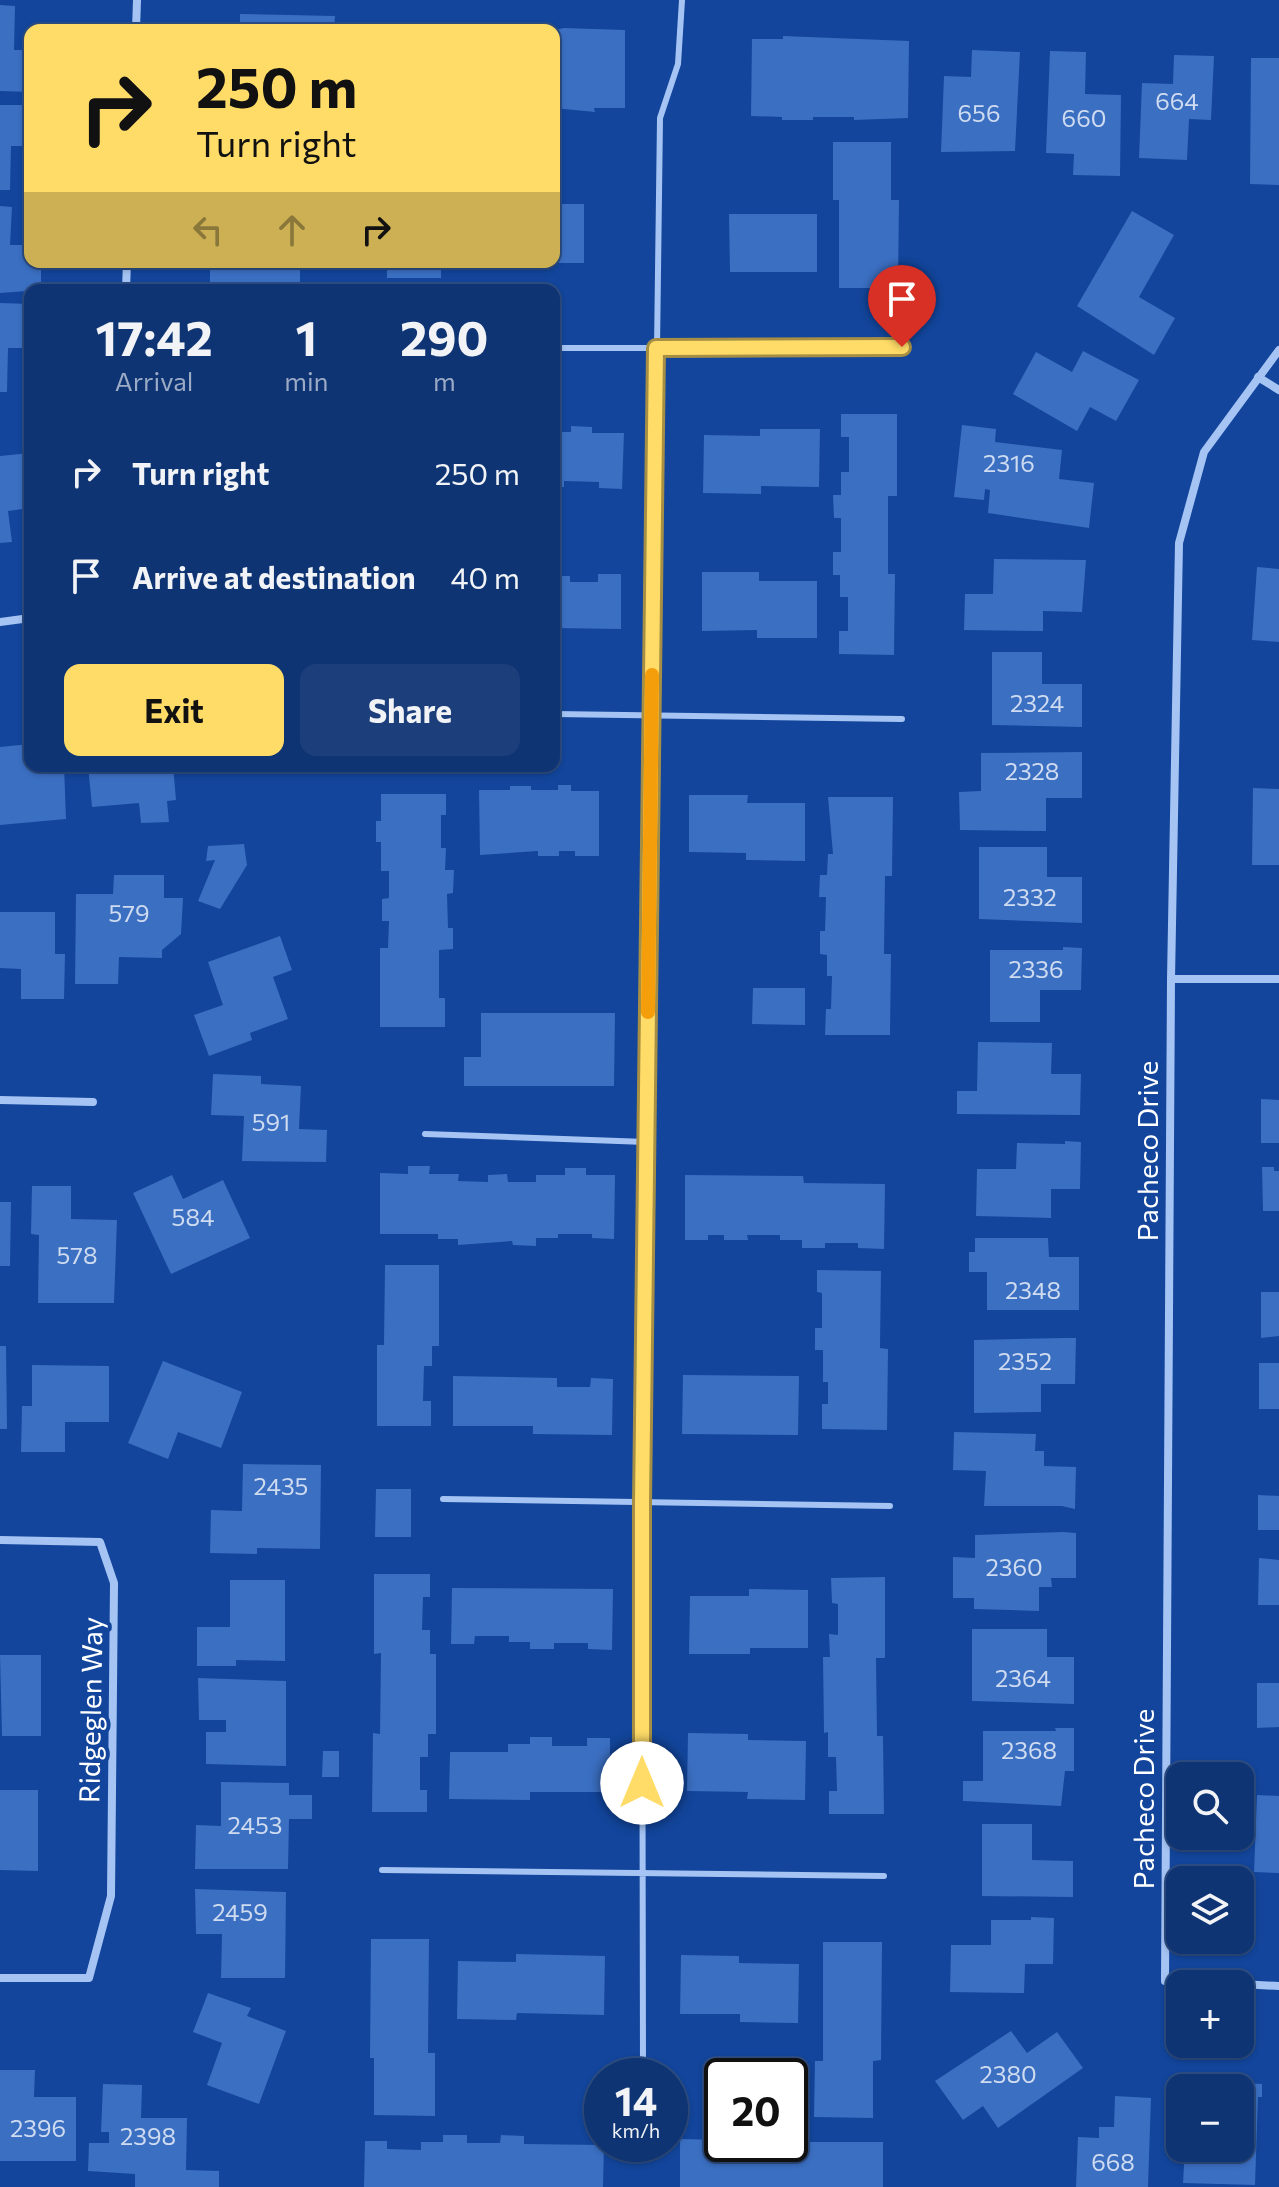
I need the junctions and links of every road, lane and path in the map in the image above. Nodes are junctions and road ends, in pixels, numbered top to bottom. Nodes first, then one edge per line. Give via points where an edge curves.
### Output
1 (137, 0) edge
2 (682, 0) edge
3 (136, 24) edge
4 (902, 347) dead end
5 (560, 348) edge
6 (656, 348) junction
7 (1279, 350) edge
8 (1258, 377) junction
9 (1279, 390) edge
10 (24, 619) edge
11 (0, 622) edge
12 (560, 714) edge
13 (651, 715) junction
14 (902, 719) dead end
15 (1171, 979) junction
16 (1279, 979) edge
17 (0, 1100) edge
18 (93, 1102) dead end
19 (425, 1134) dead end
20 (646, 1142) junction
21 (443, 1499) dead end
22 (642, 1502) junction
23 (890, 1506) dead end
24 (0, 1540) edge
25 (382, 1870) dead end
26 (642, 1873) junction
27 (884, 1876) dead end
28 (0, 1978) edge
29 (1166, 1981) edge
30 (1254, 1985) edge
31 (1279, 1986) edge
32 (643, 2058) edge

1 - 3 street
2 - 6 lane via 678,64 660,118
4 - 6 lane
5 - 6 lane
6 - 13 lane
7 - 8 street, Pacheco Drive
8 - 9 street
8 - 15 street, Pacheco Drive via 1204,452 1179,543
10 - 11 street
12 - 13 lane
13 - 14 lane
13 - 20 lane
15 - 16 street
15 - 29 street, Pacheco Drive
17 - 18 street
19 - 20 lane
20 - 22 lane
21 - 22 lane
22 - 23 lane
22 - 26 lane
24 - 28 street, Ridgeglen Way via 100,1542 114,1583 111,1896 89,1978
25 - 26 lane
26 - 27 lane
26 - 32 lane
30 - 31 street

